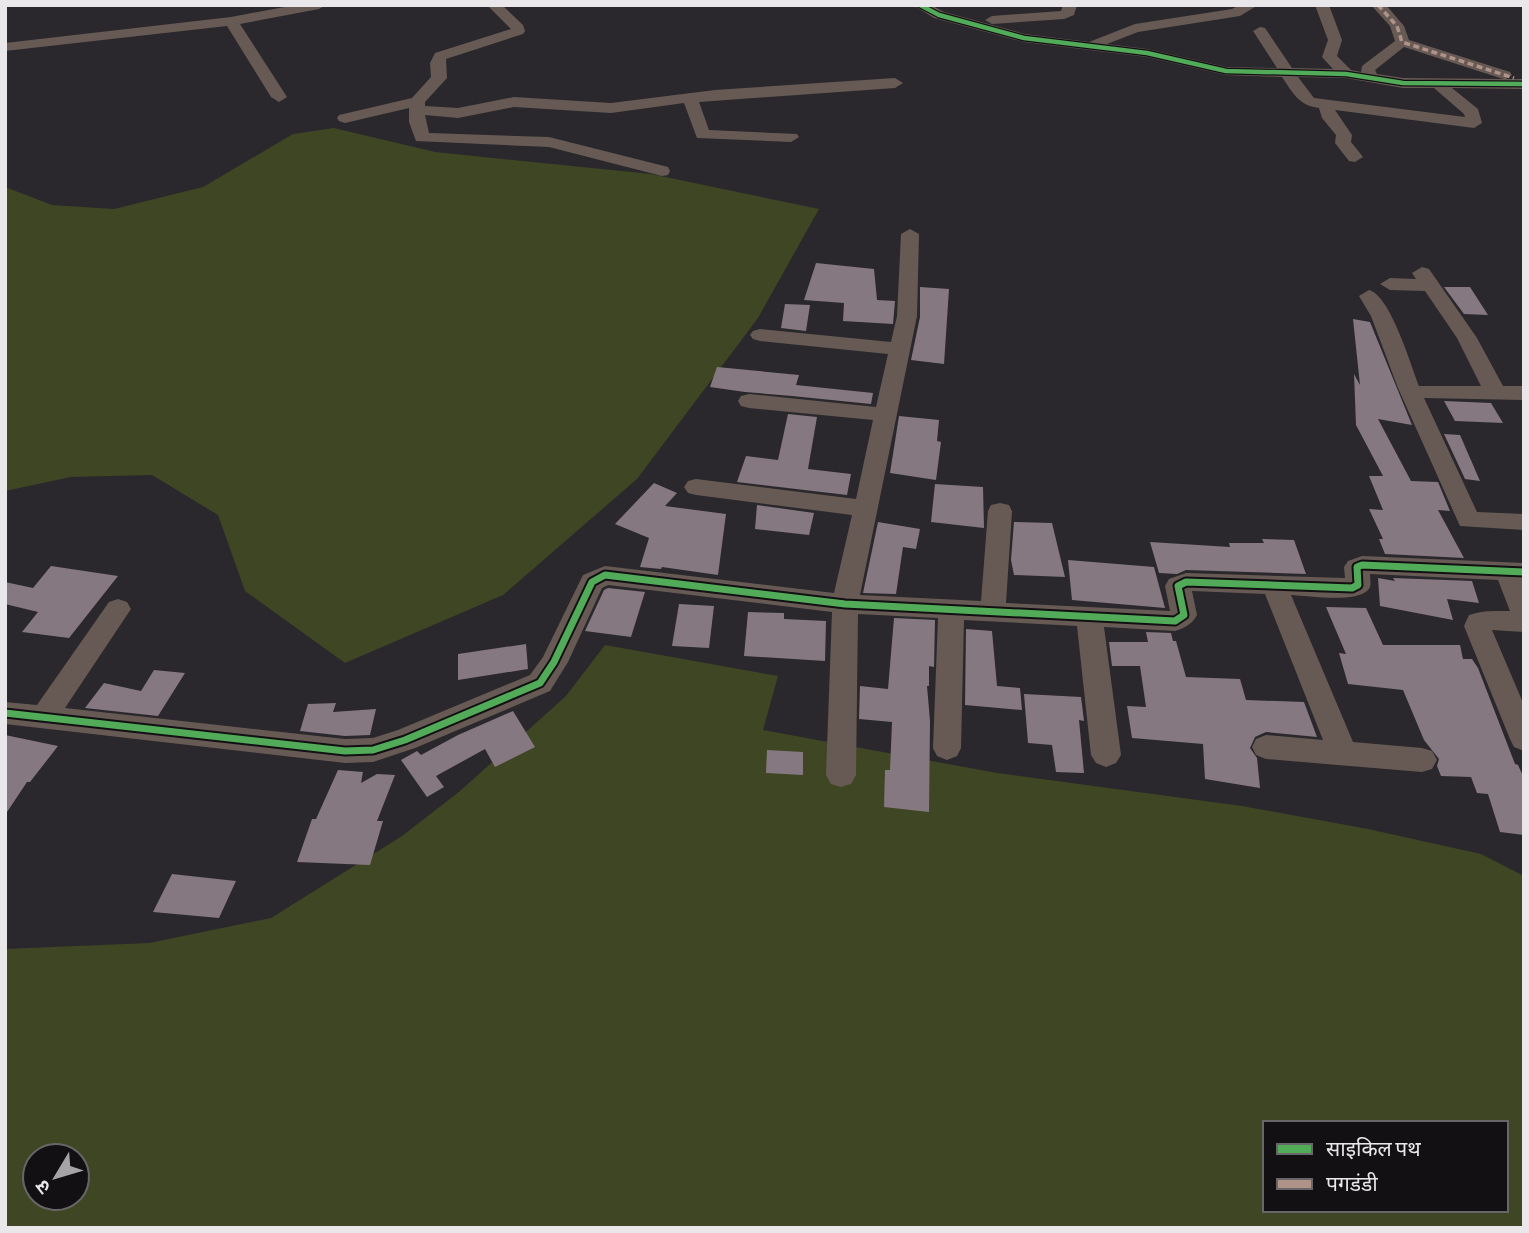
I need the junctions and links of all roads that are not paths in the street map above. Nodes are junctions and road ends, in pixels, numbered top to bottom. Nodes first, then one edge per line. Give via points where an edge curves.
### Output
1 (319, 5) edge
2 (494, 5) edge
3 (920, 5) edge
4 (1070, 5) edge
5 (1251, 5) edge
6 (1322, 5) edge
7 (1378, 5) edge
8 (274, 9) edge
9 (231, 21) junction
10 (980, 27) junction
11 (1260, 31) dead end
12 (1402, 42) junction
13 (1093, 44) junction
14 (5, 47) edge
15 (1286, 72) junction
16 (1346, 74) junction
17 (1372, 79) junction
18 (1524, 82) edge
19 (895, 83) dead end
20 (1437, 83) junction
21 (279, 97) dead end
22 (691, 98) junction
23 (417, 105) junction
24 (1326, 105) junction
25 (345, 118) dead end
26 (791, 137) dead end
27 (1355, 156) dead end
28 (662, 171) dead end
29 (909, 234) dead end
30 (1390, 284) dead end
31 (1369, 296) dead end
32 (760, 335) dead end
33 (901, 349) junction
34 (1423, 391) dead end
35 (1494, 392) junction
36 (1524, 393) edge
37 (749, 401) dead end
38 (887, 415) junction
39 (696, 487) dead end
40 (865, 508) junction
41 (1000, 511) dead end
42 (1524, 522) edge
43 (1516, 572) edge
44 (1274, 585) junction
45 (845, 604) junction
46 (118, 609) dead end
47 (951, 609) junction
48 (993, 609) junction
49 (1524, 614) edge
50 (1089, 616) junction
51 (1524, 622) edge
52 (7, 715) edge
53 (44, 717) junction
54 (1524, 739) edge
55 (1266, 747) dead end
56 (947, 748) dead end
57 (1343, 753) junction
58 (1106, 755) dead end
59 (1422, 760) dead end
60 (841, 775) dead end

1 - 8 street
2 - 23 street via 518,31 440,56 439,78
3 - 10 street via 928,12
4 - 10 street via 1064,15 993,19
5 - 13 street via 1235,13 1135,28
6 - 16 street via 1335,40 1329,57
7 - 12 street via 1396,21
8 - 9 street
9 - 14 street
9 - 21 street
10 - 13 street via 1024,38
11 - 15 street
12 - 17 street via 1367,69
12 - 18 street
13 - 15 street via 1217,69
15 - 16 street
15 - 24 street via 1303,97
16 - 17 street
17 - 20 street
18 - 20 street
19 - 22 street
20 - 24 street via 1467,106 1474,123
22 - 23 street via 611,108 514,102 453,113
22 - 26 street via 703,135
23 - 25 street
23 - 28 street via 422,138 427,140 539,141
24 - 27 street via 1343,143
29 - 33 street via 908,317
30 - 35 street via 1426,279 1466,338
31 - 42 street via 1469,520
32 - 33 street
33 - 38 street
34 - 35 street
35 - 36 street
37 - 38 street
38 - 40 street
39 - 40 street
40 - 45 street
41 - 48 street
43 - 44 street via 1362,565 1357,567 1356,587
43 - 49 street
44 - 50 street via 1182,583 1178,586 1184,615 1175,621
44 - 57 street
45 - 47 street
45 - 53 street via 606,575 592,582 540,682 373,750 345,751
45 - 60 street
46 - 53 street
47 - 48 street
47 - 56 street
48 - 50 street
50 - 58 street
51 - 54 street via 1483,620 1476,626
52 - 53 street
55 - 57 street
57 - 59 street

